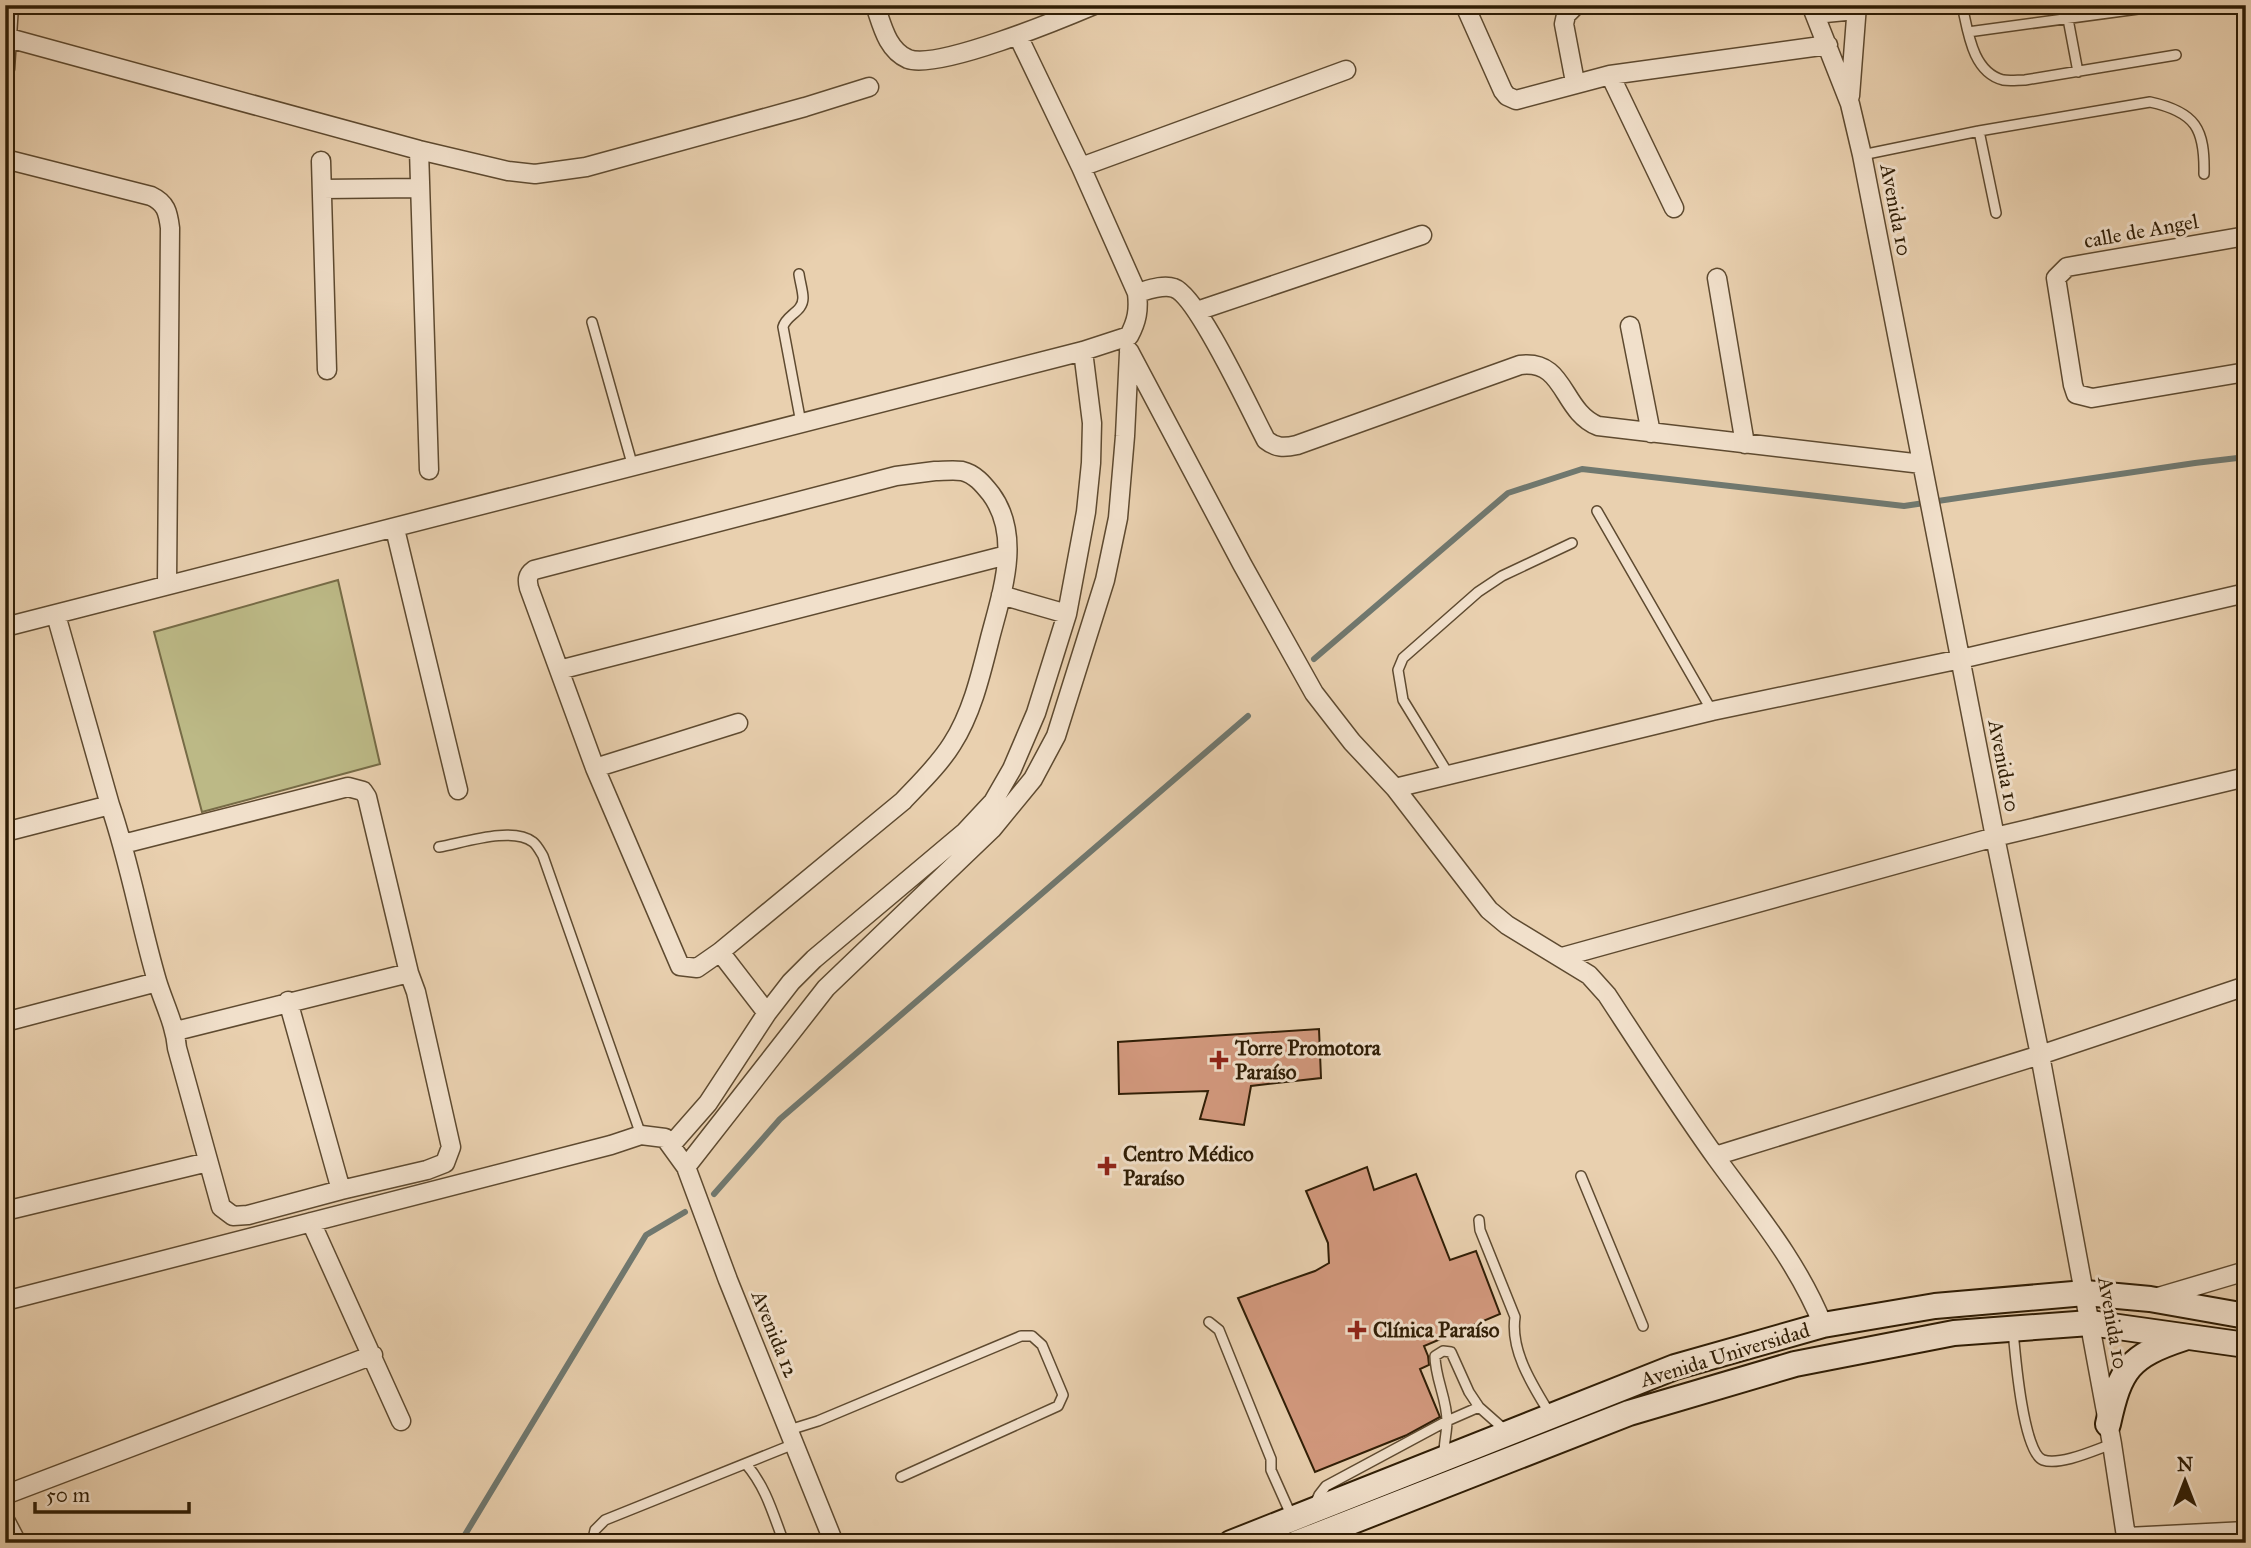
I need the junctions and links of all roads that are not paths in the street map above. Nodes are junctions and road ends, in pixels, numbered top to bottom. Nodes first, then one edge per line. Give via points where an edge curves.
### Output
1 (9, 5) edge
2 (875, 5) edge
3 (1094, 5) edge
4 (1576, 5) edge
5 (1962, 5) edge
6 (2160, 6) edge
7 (1466, 8) dead end
8 (1856, 8) edge
9 (1813, 10) edge
10 (2068, 19) junction
11 (1968, 32) junction
12 (1018, 36) junction
13 (7, 37) edge
14 (1828, 46) junction
15 (2176, 55) dead end
16 (5, 69) edge
17 (1346, 70) dead end
18 (2078, 72) junction
19 (1609, 75) junction
20 (1575, 82) junction
21 (869, 88) dead end
22 (1850, 104) junction
23 (1979, 131) junction
24 (419, 150) junction
25 (1862, 155) junction
26 (5, 159) edge
27 (321, 161) dead end
28 (1081, 167) junction
29 (2204, 174) dead end
30 (419, 188) junction
31 (322, 189) junction
32 (1674, 208) dead end
33 (1996, 213) dead end
34 (1422, 234) dead end
35 (2246, 236) edge
36 (799, 274) dead end
37 (1717, 278) dead end
38 (1137, 293) junction
39 (1197, 311) junction
40 (592, 322) dead end
41 (1630, 326) dead end
42 (1129, 343) junction
43 (1083, 351) junction
44 (327, 370) dead end
45 (2246, 372) edge
46 (801, 423) junction
47 (1651, 432) junction
48 (1745, 444) junction
49 (1922, 464) junction
50 (633, 467) junction
51 (429, 470) dead end
52 (1597, 511) dead end
53 (395, 529) junction
54 (1572, 543) dead end
55 (1007, 555) junction
56 (167, 584) junction
57 (2246, 593) edge
58 (1001, 595) junction
59 (1067, 614) junction
60 (56, 615) junction
61 (5, 627) edge
62 (1961, 659) junction
63 (559, 670) junction
64 (1713, 711) junction
65 (738, 723) dead end
66 (596, 768) junction
67 (1450, 776) junction
68 (2246, 777) edge
69 (1395, 788) junction
70 (458, 790) dead end
71 (110, 805) junction
72 (5, 832) edge
73 (1995, 837) junction
74 (123, 844) junction
75 (439, 847) dead end
76 (720, 952) junction
77 (1562, 957) junction
78 (409, 974) junction
79 (157, 982) junction
80 (2246, 986) edge
81 (288, 1002) junction
82 (767, 1013) junction
83 (5, 1023) edge
84 (176, 1031) junction
85 (2040, 1055) junction
86 (641, 1135) junction
87 (672, 1144) junction
88 (1715, 1156) junction
89 (208, 1161) junction
90 (686, 1167) junction
91 (1581, 1175) dead end
92 (341, 1189) junction
93 (5, 1211) edge
94 (1479, 1220) dead end
95 (311, 1222) junction
96 (2246, 1271) edge
97 (2085, 1293) junction
98 (2150, 1299) junction
99 (5, 1301) edge
100 (2246, 1316) edge
101 (1209, 1322) dead end
102 (2090, 1323) junction
103 (1822, 1325) junction
104 (1643, 1326) dead end
105 (2012, 1328) junction
106 (2190, 1336) junction
107 (2246, 1345) edge
108 (373, 1355) junction
109 (1479, 1407) junction
110 (1551, 1415) junction
111 (401, 1421) dead end
112 (1447, 1421) junction
113 (1507, 1432) junction
114 (2110, 1434) junction
115 (792, 1437) junction
116 (1444, 1457) junction
117 (746, 1464) junction
118 (901, 1477) dead end
119 (5, 1495) edge
120 (1303, 1514) junction
121 (5, 1520) edge
122 (2246, 1531) edge
123 (2127, 1540) edge
124 (18, 1543) edge
125 (592, 1543) edge
126 (783, 1543) edge
127 (834, 1543) edge
128 (1231, 1543) edge
129 (1297, 1543) edge

1 - 13 street
2 - 12 street via 895,50 918,61
3 - 12 street
4 - 20 street via 1564,24
5 - 11 lane
6 - 10 lane
7 - 20 street via 1511,99
8 - 9 street
8 - 22 street
9 - 14 street, Avenida 10
10 - 11 lane
10 - 18 lane
11 - 18 lane via 1975,54 1993,76 2025,80
12 - 28 street
13 - 16 street
13 - 24 street
14 - 19 street
14 - 22 street, Avenida 10
15 - 18 lane
17 - 28 street
19 - 20 street
19 - 32 street
21 - 24 street via 555,172 508,171
22 - 25 street, Avenida 10
23 - 25 lane
23 - 29 lane via 2159,104 2180,112 2200,130
23 - 33 lane
24 - 30 street
25 - 49 street, Avenida 10
26 - 56 street via 151,196 162,201 168,213
27 - 31 street
28 - 38 street
30 - 31 street
30 - 51 street
31 - 44 street
34 - 39 street
35 - 45 street, calle de Angel via 2067,267 2056,278 2076,394 2092,398
36 - 46 lane via 802,305 783,327
37 - 48 street
38 - 39 street via 1173,287
38 - 42 street via 1137,321
39 - 47 street via 1266,440 1274,446 1297,445 1531,364 1551,370 1587,422
40 - 50 lane
41 - 47 street
42 - 43 street
42 - 69 street via 1314,693
42 - 90 street via 1118,518 1105,580 1056,736 1033,779 992,830 826,988
43 - 46 street
43 - 59 street via 1092,423 1091,463
46 - 50 street
47 - 48 street
48 - 49 street
49 - 62 street, Avenida 10
50 - 53 street
52 - 64 lane
53 - 56 street
53 - 70 street
54 - 67 lane via 1478,592 1403,658 1398,670 1403,700
55 - 58 street
55 - 63 street
55 - 63 street via 1003,513 981,481 962,471 895,476 534,570 527,579 529,588
56 - 60 street
57 - 62 street
58 - 59 street
58 - 76 street via 967,713 952,744 929,774 903,801
59 - 82 street via 1036,713 993,802 965,832 814,959
60 - 61 street
60 - 71 street
62 - 64 street
62 - 73 street, Avenida 10
63 - 66 street
64 - 67 street
65 - 66 street
66 - 76 street via 680,966 697,968
67 - 69 street
68 - 73 street
69 - 77 street via 1489,910
71 - 72 street
71 - 74 street
73 - 77 street
73 - 85 street, Avenida 10
74 - 78 street via 348,787 363,790
74 - 79 street
75 - 86 lane via 503,835 534,843 543,856
76 - 82 street
77 - 88 street via 1608,995
78 - 81 street
78 - 92 street via 451,1147 445,1163
79 - 83 street
79 - 84 street
80 - 85 street
81 - 84 street
81 - 92 street
82 - 87 street via 708,1103
84 - 89 street
85 - 88 street
85 - 97 street, Avenida 10
86 - 87 street via 665,1138
86 - 95 street
87 - 90 street, Avenida 12
88 - 103 street via 1795,1266
89 - 92 street via 221,1207 233,1216
89 - 93 street
90 - 115 street, Avenida 12
91 - 104 lane
94 - 110 lane via 1515,1317 1517,1348
95 - 99 street
95 - 108 street
96 - 98 street
97 - 98 street, Avenida Universidad
97 - 102 street, Avenida 10
97 - 103 street, Avenida Universidad via 1935,1306
98 - 100 street, Avenida Universidad
101 - 120 lane via 1219,1331 1271,1460 1271,1470
102 - 105 street, Avenida Universidad
102 - 106 street, Avenida Universidad
102 - 114 street, Avenida 10
103 - 110 street, Avenida Universidad via 1675,1367
105 - 114 lane via 2021,1402 2035,1454 2056,1462
105 - 129 street, Avenida Universidad via 1954,1332 1795,1364 1629,1413
106 - 107 street, Avenida Universidad
106 - 114 street via 2159,1346 2125,1370 2115,1390
108 - 111 street
108 - 119 street
109 - 112 lane
109 - 112 lane via 1451,1352 1443,1351 1435,1356 1435,1366
109 - 113 lane
110 - 113 street, Avenida Universidad
112 - 116 lane
112 - 120 lane via 1326,1486
113 - 116 street, Avenida Universidad
114 - 123 street, Avenida 10
115 - 117 lane
115 - 118 lane via 818,1421 1021,1336 1032,1336 1042,1345 1063,1395 1058,1406
115 - 127 street, Avenida 12
116 - 120 street, Avenida Universidad
117 - 125 lane via 605,1520 595,1530
117 - 126 lane via 766,1492
120 - 128 street, Avenida Universidad
121 - 124 street
122 - 123 street

